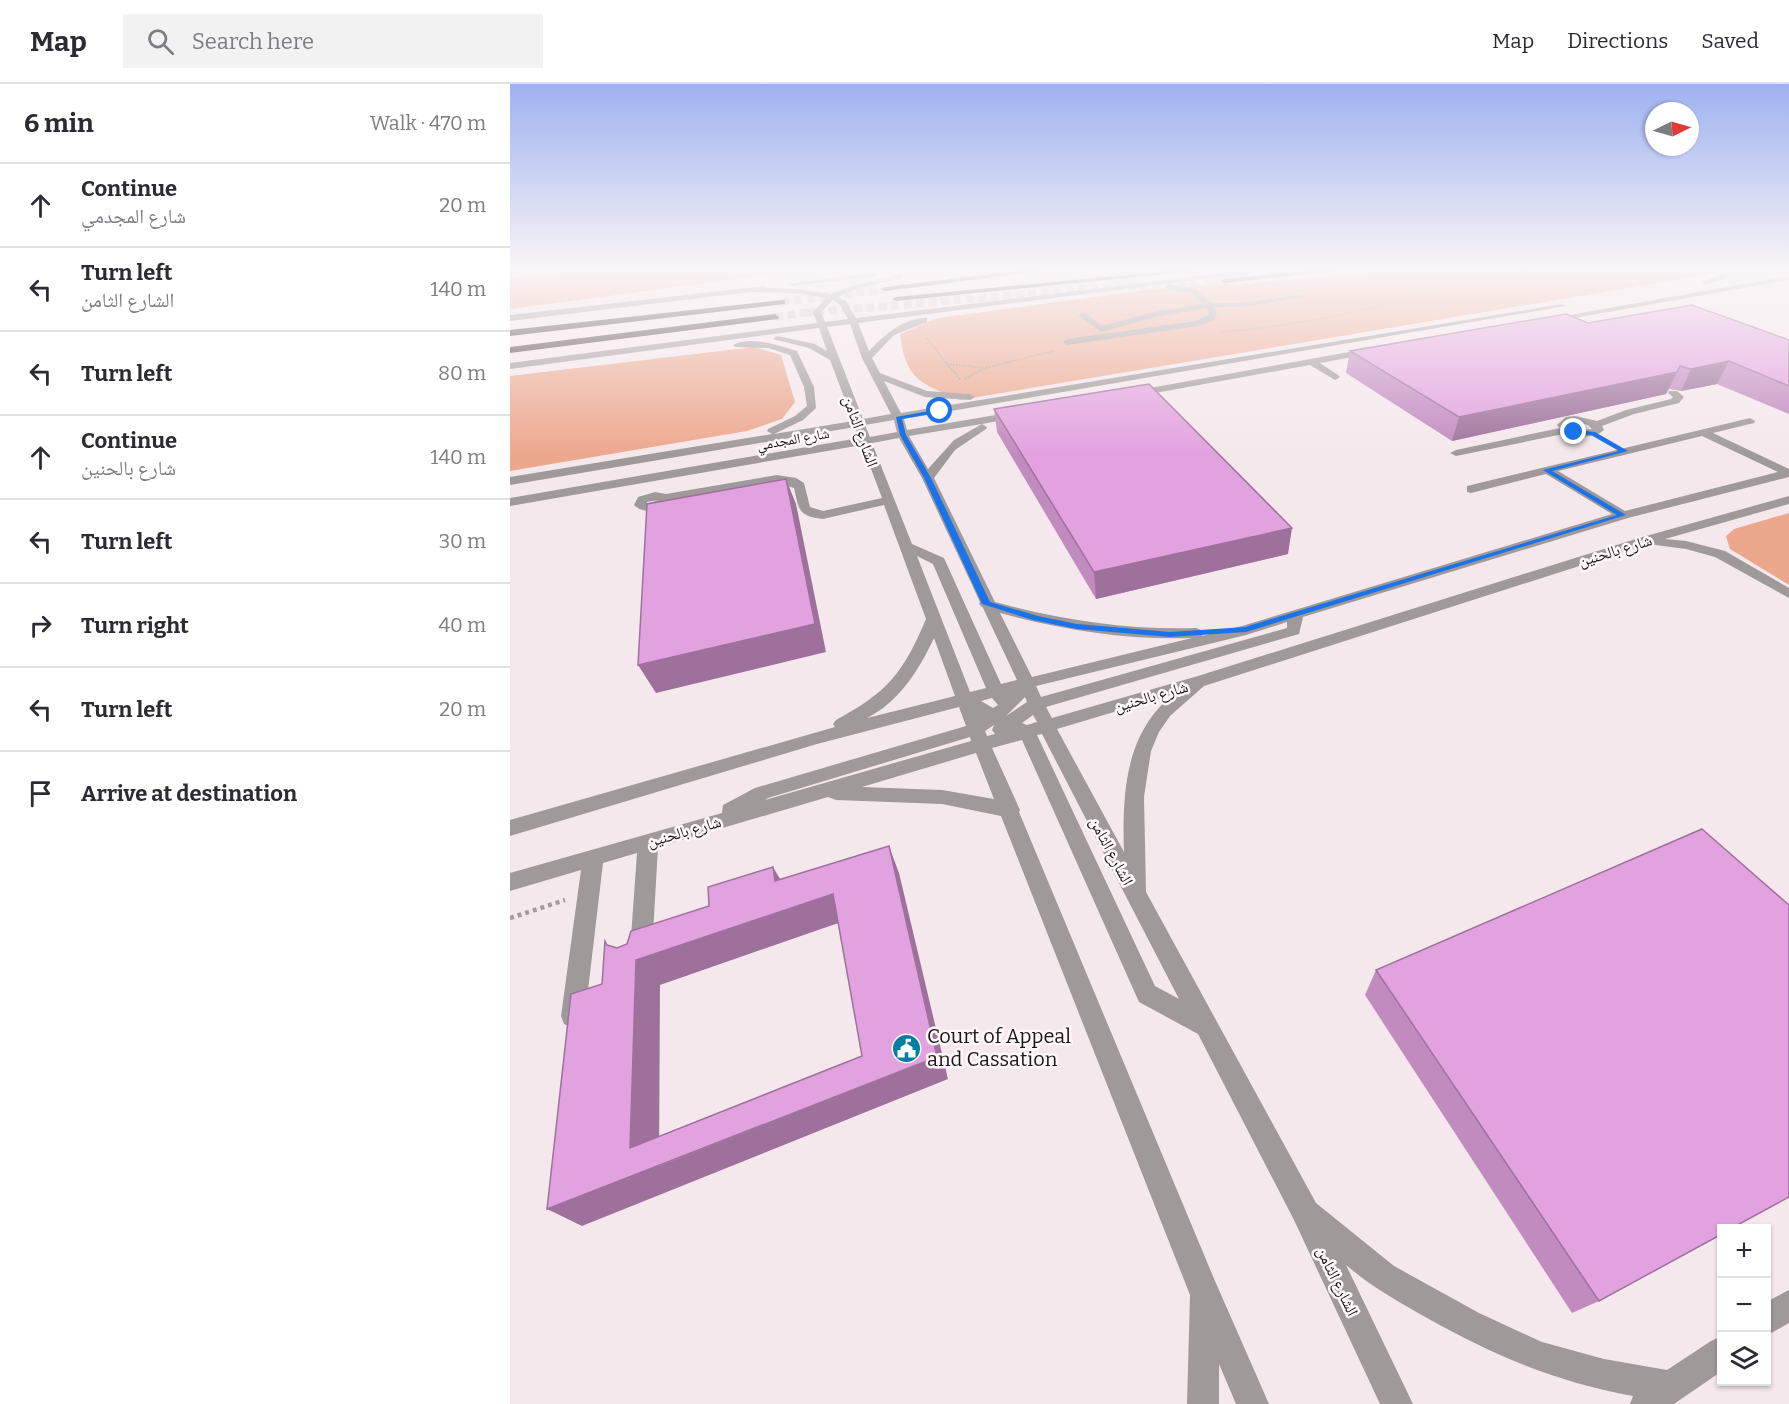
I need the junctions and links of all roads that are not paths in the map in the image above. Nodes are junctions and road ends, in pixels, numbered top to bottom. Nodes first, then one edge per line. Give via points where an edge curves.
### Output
1 (653, 332) edge
2 (762, 332) tunnel mouth
3 (825, 332) edge
4 (857, 332) edge
5 (893, 332) edge
6 (1084, 332) edge
7 (1139, 332) edge
8 (1409, 332) edge
9 (1056, 336) dead end
10 (704, 339) junction
11 (1067, 342) dead end
12 (1383, 349) edge
13 (510, 350) edge
14 (867, 358) junction
15 (837, 360) junction
16 (1312, 362) junction
17 (510, 368) edge
18 (877, 375) junction
19 (1335, 377) dead end
20 (1673, 393) edge
21 (1018, 396) junction
22 (1123, 396) edge
23 (1029, 413) edge
24 (898, 417) junction
25 (1005, 417) junction
26 (1750, 420) dead end
27 (858, 423) junction
28 (1594, 429) junction
29 (1702, 432) junction
30 (903, 435) junction
31 (744, 442) junction
32 (864, 442) junction
33 (1625, 451) junction
34 (1456, 453) dead end
35 (1547, 470) junction
36 (1789, 473) edge
37 (647, 478) junction
38 (928, 478) junction
39 (510, 481) edge
40 (1471, 489) dead end
41 (887, 501) junction
42 (510, 502) edge
43 (1785, 503) edge
44 (1623, 515) junction
45 (1707, 523) junction
46 (1644, 541) junction
47 (905, 546) junction
48 (1720, 554) junction
49 (1789, 594) edge
50 (986, 604) junction
51 (1296, 614) junction
52 (934, 619) junction
53 (1246, 630) junction
54 (1204, 680) junction
55 (1027, 684) junction
56 (996, 692) junction
57 (966, 699) junction
58 (1020, 718) junction
59 (979, 737) junction
60 (816, 738) junction
61 (814, 794) junction
62 (1010, 810) junction
63 (510, 828) edge
64 (697, 828) junction
65 (648, 842) junction
66 (593, 858) junction
67 (510, 882) edge
68 (1136, 896) junction
69 (641, 961) edge
70 (1205, 1025) junction
71 (570, 1040) edge
72 (1305, 1210) junction
73 (1204, 1292) junction
74 (1789, 1305) edge
75 (1771, 1318) edge
76 (1717, 1355) edge
77 (1658, 1396) edge
78 (1203, 1404) edge
79 (1253, 1404) edge
80 (1397, 1404) edge

1 - 13 highway
2 - 10 street
3 - 15 street, الشارع الثامن
4 - 14 street, الشارع الثامن
5 - 14 street
6 - 9 street
7 - 11 street
8 - 21 street, شارع المجدمي
10 - 15 street via 787,339 812,346
10 - 17 street
12 - 16 street
14 - 18 street, الشارع الثامن
15 - 27 street, الشارع الثامن
16 - 19 street
16 - 22 street
17 - 31 street via 739,345 769,345 794,353 809,387 812,406 794,422
18 - 21 street via 925,394
18 - 24 street, الشارع الثامن
20 - 28 street via 1678,397 1675,401 1630,412
21 - 24 street, شارع المجدمي
23 - 25 street, شارع المجدمي
24 - 27 street, شارع المجدمي
24 - 30 street, الشارع الثامن
25 - 30 street, شارع المجدمي
25 - 38 street via 964,435
26 - 29 street
27 - 31 street, شارع المجدمي
27 - 32 street, الشارع الثامن
28 - 33 street
28 - 34 street via 1580,433 1568,430
29 - 33 street
29 - 36 street
30 - 32 street, شارع المجدمي
30 - 38 street, الشارع الثامن
31 - 39 street, شارع المجدمي
32 - 37 street, شارع المجدمي
32 - 41 street, الشارع الثامن
33 - 35 street
35 - 40 street
35 - 44 street
36 - 44 street, شارع بالحنين
37 - 41 street via 649,507 664,498 777,479 800,486 806,512 813,514
37 - 42 street, شارع المجدمي
38 - 50 street, الشارع الثامن
41 - 47 street, الشارع الثامن
43 - 45 street, شارع بالحنين
44 - 51 street, شارع بالحنين
45 - 46 street, شارع بالحنين
45 - 48 street via 1708,540
46 - 48 street via 1686,545
46 - 54 street, شارع بالحنين
47 - 52 street, الشارع الثامن
47 - 56 street via 939,561
48 - 49 street
50 - 53 street via 1036,618 1114,631 1170,635
50 - 55 street, الشارع الثامن
51 - 53 street, شارع بالحنين
51 - 58 street via 1294,631
52 - 57 street, الشارع الثامن
52 - 60 street via 922,650 878,705
53 - 55 street, شارع بالحنين
54 - 58 street, شارع بالحنين
54 - 68 street via 1163,713 1145,741 1136,772
55 - 56 street, شارع بالحنين
55 - 58 street
55 - 58 street, الشارع الثامن
56 - 57 street, شارع بالحنين
56 - 58 street
57 - 58 street
57 - 59 street, الشارع الثامن
57 - 60 street, شارع بالحنين
58 - 59 street, شارع بالحنين
58 - 59 street
58 - 68 street, الشارع الثامن
58 - 70 street via 1147,994
59 - 61 street, شارع بالحنين
59 - 62 street, الشارع الثامن
59 - 64 street via 762,793
60 - 63 street, شارع بالحنين
61 - 62 street via 942,797
61 - 64 street, شارع بالحنين
62 - 73 street, الشارع الثامن
64 - 65 street, شارع بالحنين
65 - 66 street, شارع بالحنين
65 - 69 street
66 - 67 street, شارع بالحنين
66 - 71 street
68 - 70 street, الشارع الثامن
70 - 72 street, الشارع الثامن
72 - 77 street via 1383,1277 1468,1324 1539,1357 1604,1374
72 - 80 street, الشارع الثامن
73 - 78 street
73 - 79 street, الشارع الثامن
74 - 75 street
76 - 77 street

